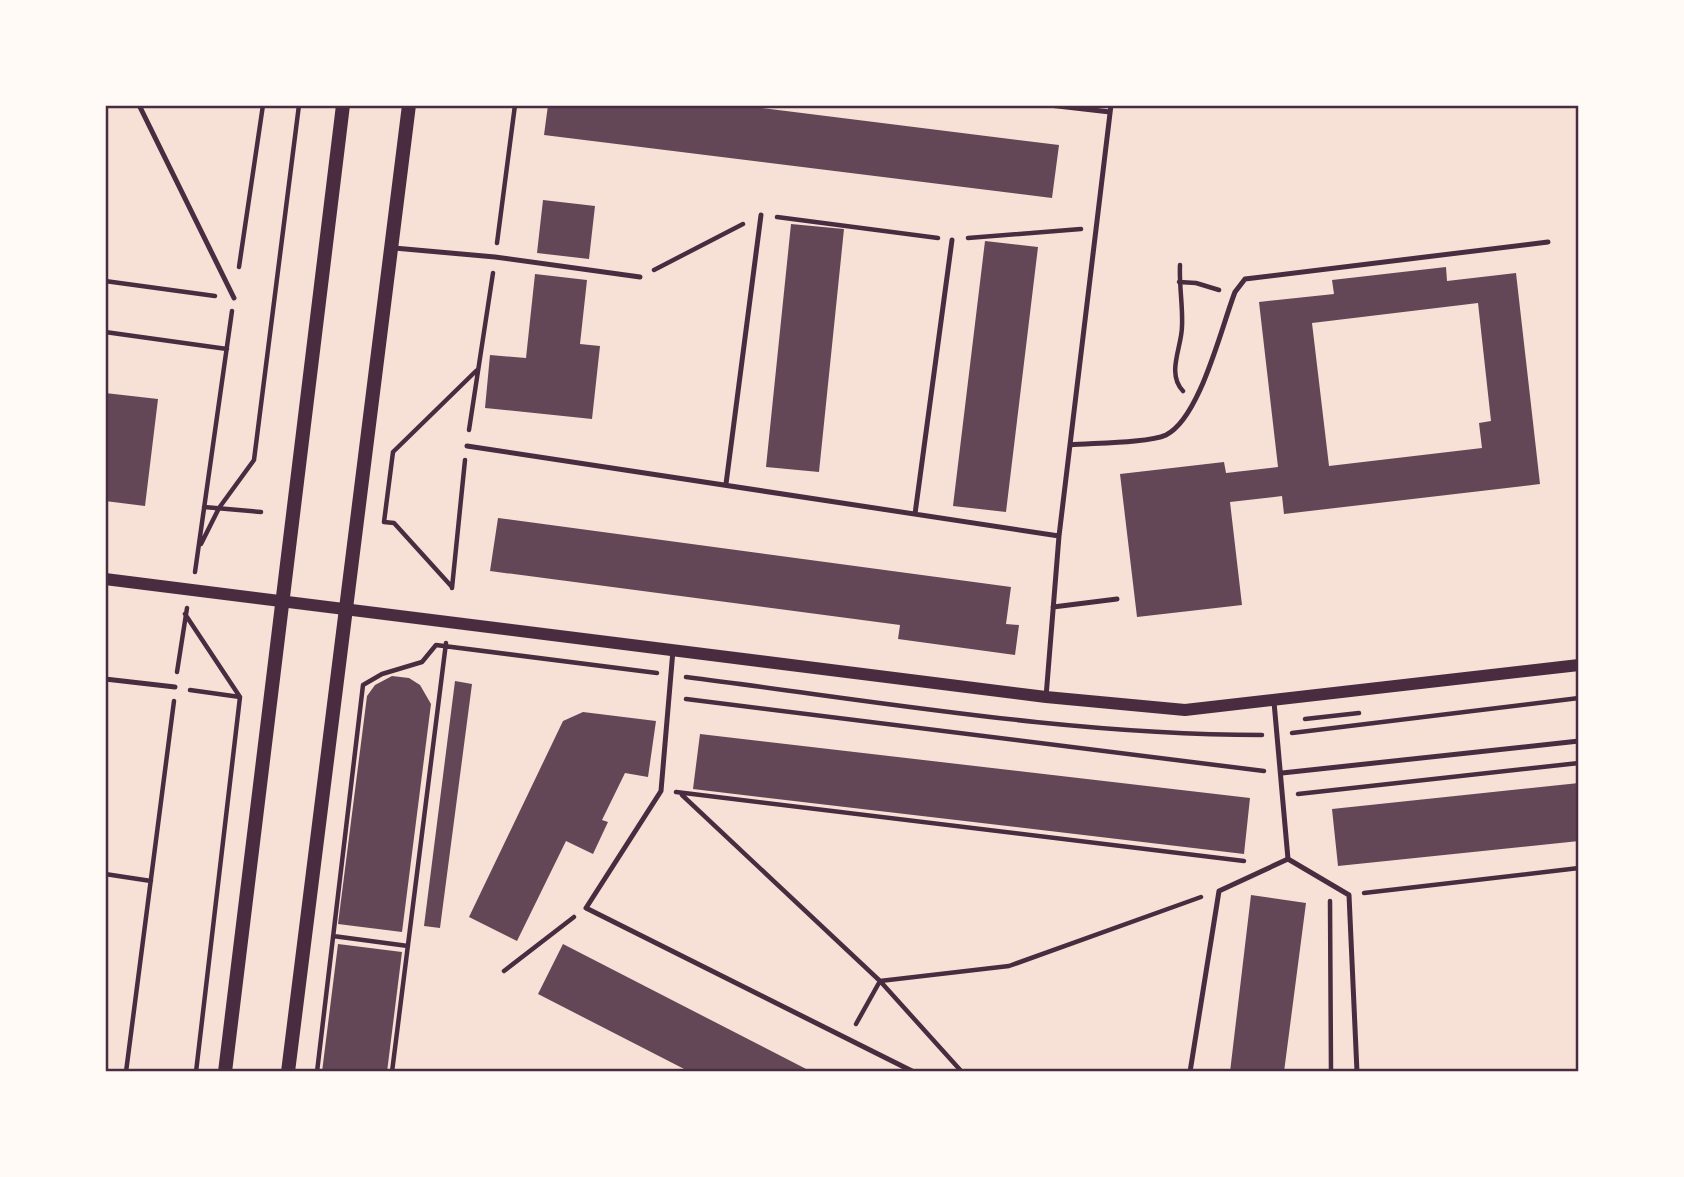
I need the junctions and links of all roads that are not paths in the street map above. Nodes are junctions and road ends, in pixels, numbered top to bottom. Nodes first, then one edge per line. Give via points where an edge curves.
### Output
1 (139, 105) edge
2 (343, 105) edge
3 (409, 105) edge
4 (1049, 105) edge
5 (1111, 108) edge
6 (761, 215) road end
7 (952, 240) road end
8 (1548, 242) dead end
9 (391, 248) junction
10 (640, 277) road end
11 (234, 298) road end
12 (1070, 445) junction
13 (467, 446) road end
14 (726, 484) junction
15 (915, 514) junction
16 (1059, 536) junction
17 (105, 579) edge
18 (1117, 599) dead end
19 (283, 602) junction
20 (1053, 607) junction
21 (346, 610) junction
22 (673, 650) junction
23 (1579, 665) edge
24 (105, 679) edge
25 (176, 688) road end
26 (1045, 697) junction
27 (1274, 702) junction
28 (1579, 741) edge
29 (1282, 773) junction
30 (1288, 859) junction
31 (225, 1072) edge
32 (288, 1072) edge
33 (914, 1072) edge
34 (1191, 1072) edge
35 (1357, 1072) edge

1 - 11 lane
2 - 19 main road
3 - 9 main road
4 - 5 lane
5 - 12 lane
6 - 14 lane
7 - 15 lane
8 - 12 lane via 1254,276 1240,282 1235,292 1196,396 1180,425 1166,435
9 - 10 lane
9 - 21 main road
12 - 16 lane
13 - 14 lane
14 - 15 lane
15 - 16 lane
16 - 20 lane
17 - 19 street
18 - 20 lane
19 - 21 street
19 - 31 main road
20 - 26 lane
21 - 22 street
21 - 32 main road
22 - 26 street
22 - 33 lane via 661,791 586,908
23 - 27 street
24 - 25 lane
26 - 27 street via 1185,710
27 - 29 lane
28 - 29 lane
29 - 30 lane
30 - 34 lane via 1219,891
30 - 35 lane via 1349,895

